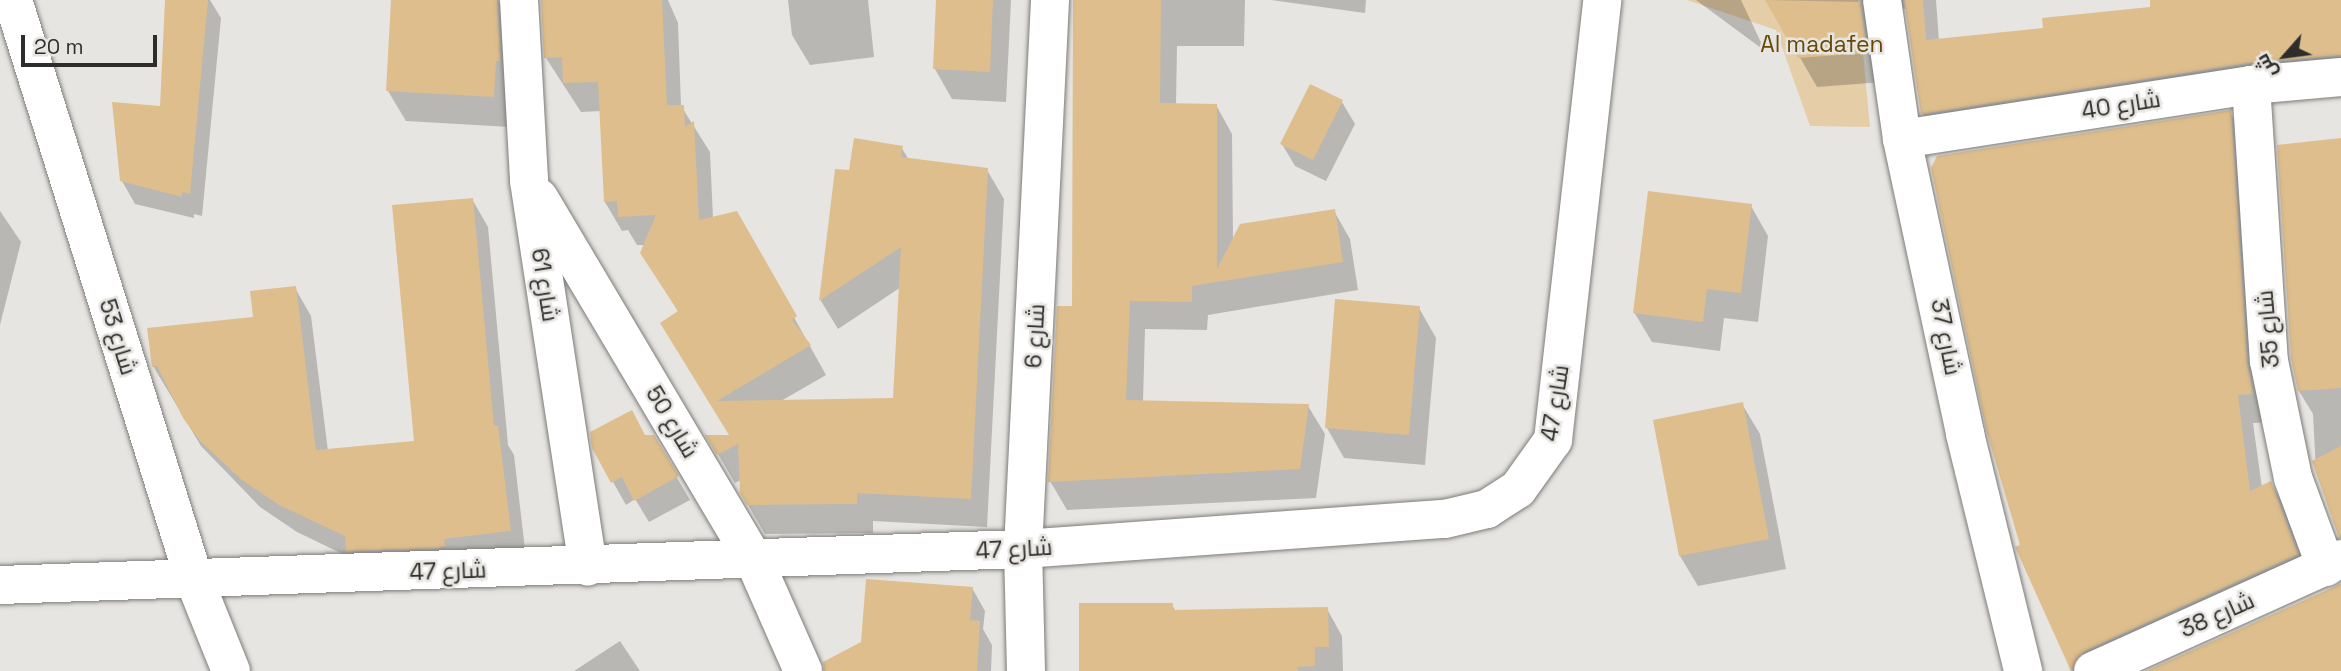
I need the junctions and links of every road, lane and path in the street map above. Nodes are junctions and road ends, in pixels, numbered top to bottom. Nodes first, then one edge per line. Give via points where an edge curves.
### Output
1 (11, 0) edge
2 (519, 0) edge
3 (1050, 0) edge
4 (1602, 0) edge
5 (1882, 0) edge
6 (0, 2) edge
7 (2341, 77) edge
8 (2251, 85) junction
9 (1902, 139) junction
10 (529, 181) junction
11 (1023, 549) junction
12 (755, 562) junction
13 (2333, 563) edge
14 (588, 567) junction
15 (194, 579) junction
16 (0, 585) edge
17 (231, 671) edge
18 (803, 671) edge
19 (1026, 671) edge
20 (2023, 671) edge
21 (2093, 671) edge

1 - 6 street
1 - 15 street, شارع 53
2 - 10 street, شارع 61
3 - 11 street, شارع 6
4 - 11 street, شارع 47 via 1553,440 1518,489 1487,509 1446,519
5 - 9 street, شارع 37
7 - 8 street, شارع 40
8 - 9 street, شارع 40
8 - 13 street, شارع 35 via 2269,361 2293,478
9 - 20 street, شارع 37 via 1965,434
10 - 12 street, شارع 50
10 - 14 street, شارع 61
11 - 12 street, شارع 47
11 - 19 street, شارع 6
12 - 14 street, شارع 47
12 - 18 street, شارع 50
13 - 21 street, شارع 38
14 - 15 street, شارع 47
15 - 16 street, شارع 47
15 - 17 street, شارع 53

